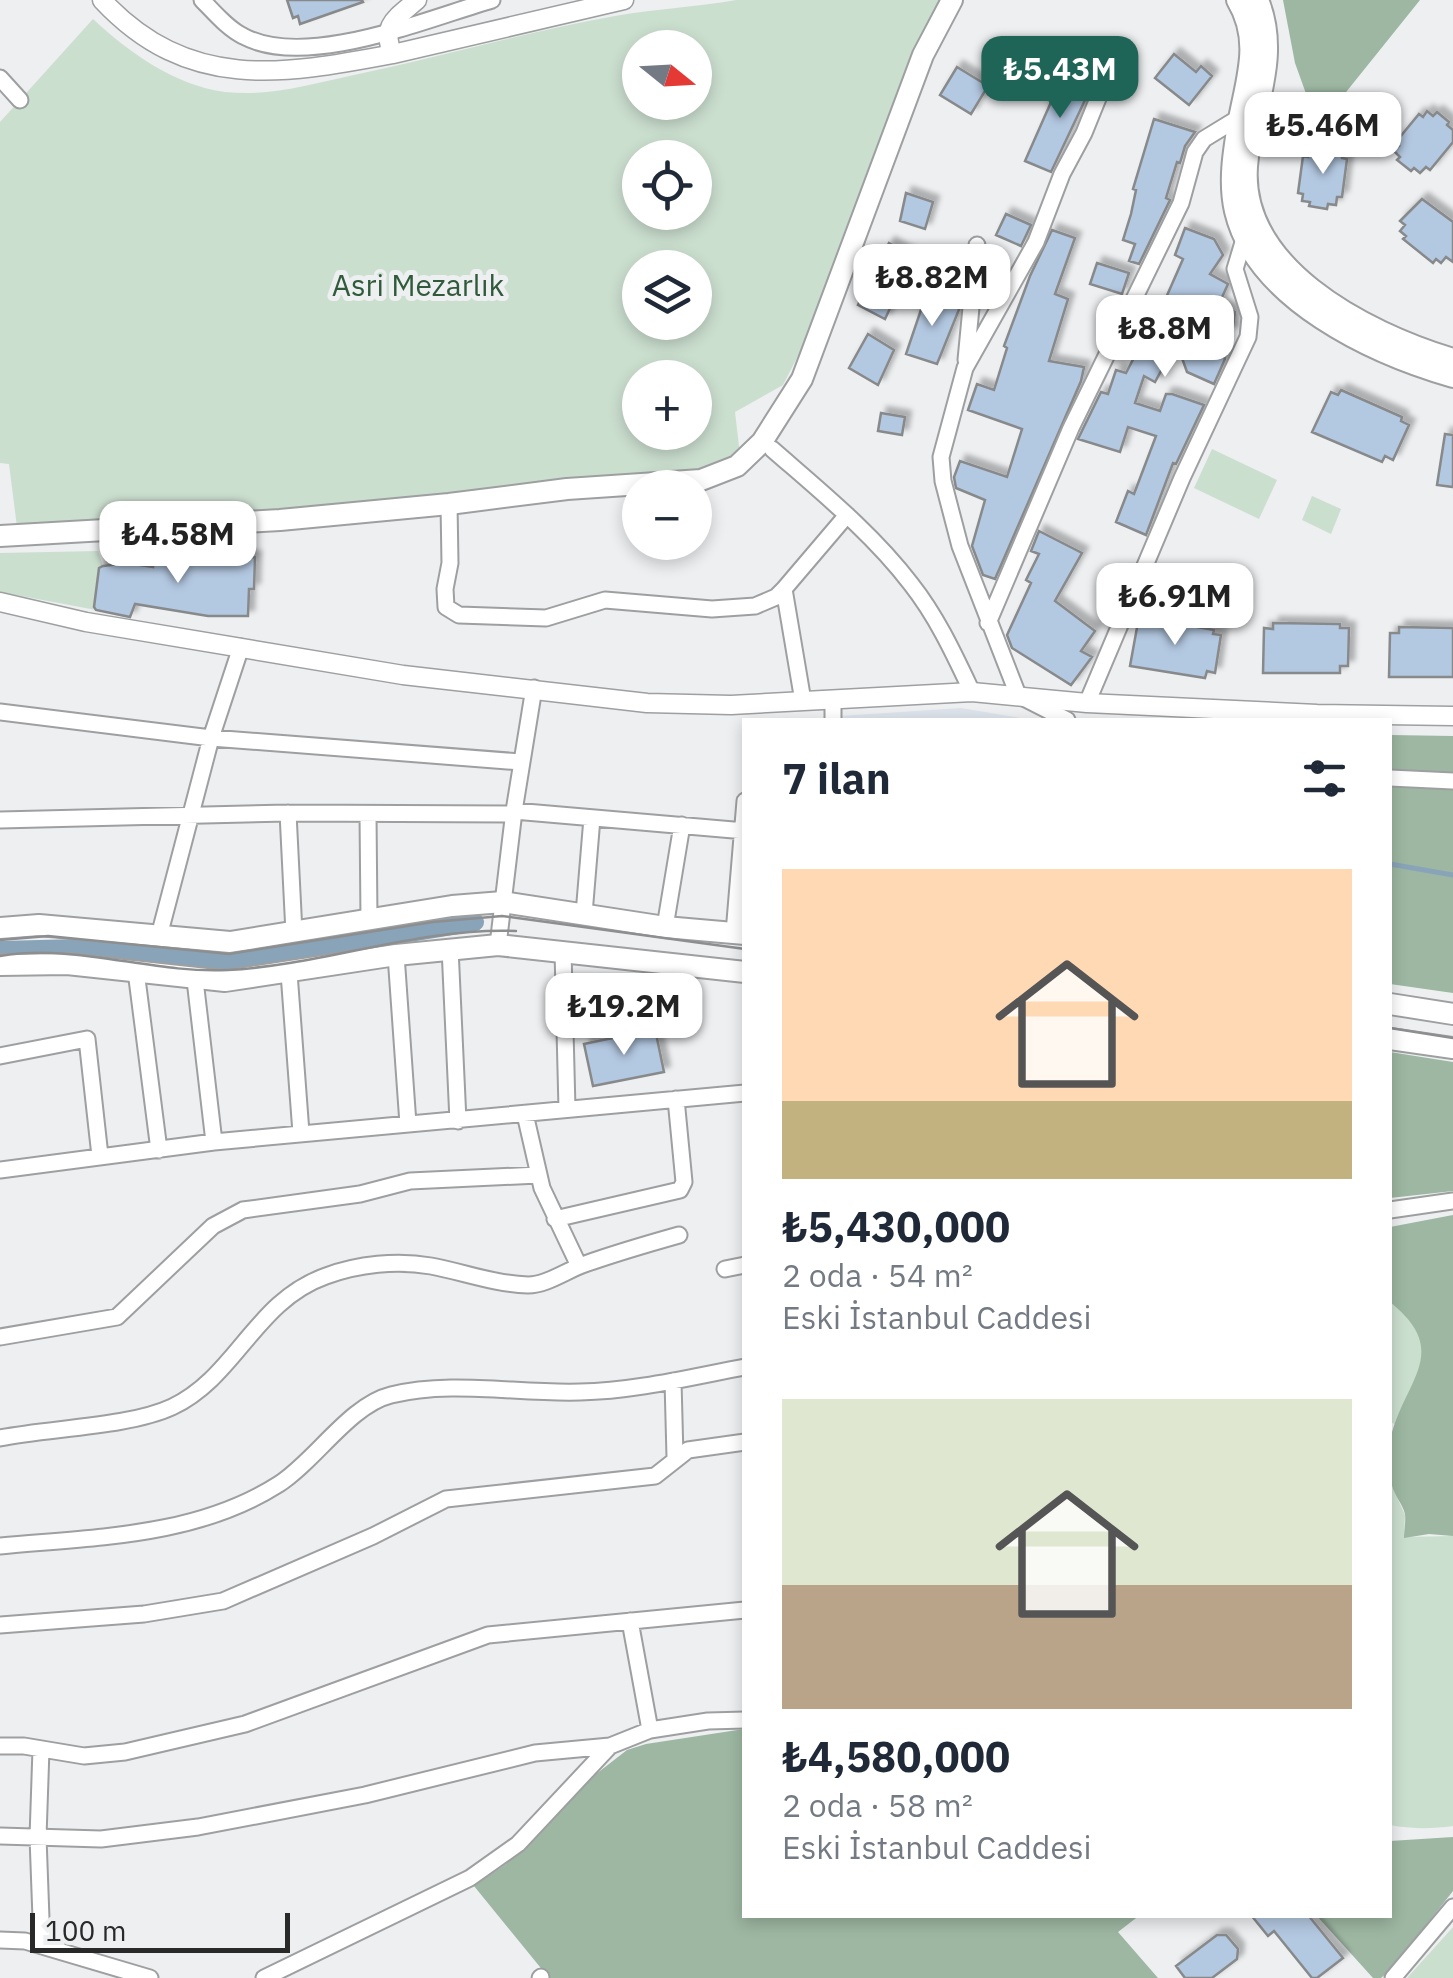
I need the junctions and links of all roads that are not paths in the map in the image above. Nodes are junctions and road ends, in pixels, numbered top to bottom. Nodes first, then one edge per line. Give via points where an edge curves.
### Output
1 (102, 0) edge
2 (202, 0) edge
3 (417, 0) edge
4 (492, 0) edge
5 (624, 0) edge
6 (952, 0) edge
7 (965, 0) edge
8 (1237, 0) edge
9 (1258, 0) edge
10 (388, 30) junction
11 (393, 54) junction
12 (0, 78) edge
13 (1103, 86) dead end
14 (20, 100) dead end
15 (1240, 117) junction
16 (1244, 239) junction
17 (977, 244) dead end
18 (1453, 358) edge
19 (966, 368) junction
20 (1453, 377) edge
21 (772, 448) junction
22 (712, 484) edge
23 (622, 493) edge
24 (448, 508) junction
25 (847, 515) junction
26 (0, 536) edge
27 (0, 544) edge
28 (784, 589) junction
29 (0, 602) edge
30 (988, 623) junction
31 (241, 647) junction
32 (534, 688) junction
33 (972, 692) junction
34 (1020, 696) junction
35 (833, 700) junction
36 (803, 702) junction
37 (1087, 703) junction
38 (0, 712) edge
39 (752, 712) edge
40 (1453, 716) edge
41 (833, 718) edge
42 (1048, 718) edge
43 (1063, 718) edge
44 (211, 738) junction
45 (521, 762) junction
46 (1392, 778) edge
47 (1453, 781) edge
48 (288, 813) junction
49 (513, 813) junction
50 (368, 814) junction
51 (191, 816) junction
52 (592, 818) junction
53 (0, 820) edge
54 (682, 825) junction
55 (742, 830) edge
56 (742, 882) edge
57 (584, 914) junction
58 (369, 919) junction
59 (501, 923) junction
60 (664, 926) junction
61 (0, 928) edge
62 (294, 933) junction
63 (740, 934) edge
64 (159, 936) junction
65 (450, 948) junction
66 (562, 951) junction
67 (396, 955) junction
68 (0, 965) edge
69 (136, 971) junction
70 (742, 972) edge
71 (288, 974) junction
72 (195, 980) junction
73 (1392, 1004) edge
74 (1453, 1014) edge
75 (1392, 1039) edge
76 (1453, 1048) edge
77 (0, 1056) edge
78 (742, 1092) edge
79 (676, 1098) junction
80 (567, 1110) junction
81 (526, 1114) junction
82 (458, 1121) junction
83 (408, 1124) junction
84 (301, 1134) junction
85 (214, 1142) junction
86 (159, 1150) junction
87 (100, 1156) junction
88 (1, 1167) edge
89 (538, 1175) junction
90 (1453, 1201) edge
91 (1392, 1210) edge
92 (555, 1219) junction
93 (679, 1234) dead end
94 (742, 1265) edge
95 (579, 1266) junction
96 (725, 1268) dead end
97 (0, 1337) edge
98 (742, 1368) edge
99 (674, 1381) junction
100 (0, 1438) edge
101 (742, 1442) edge
102 (676, 1458) junction
103 (0, 1546) edge
104 (742, 1610) edge
105 (630, 1620) junction
106 (0, 1625) edge
107 (742, 1720) edge
108 (650, 1730) junction
109 (0, 1746) edge
110 (610, 1746) junction
111 (41, 1749) junction
112 (0, 1836) edge
113 (38, 1837) junction
114 (1453, 1907) edge
115 (0, 1940) edge
116 (42, 1946) junction
117 (150, 1978) edge
118 (264, 1978) edge
119 (1394, 1978) edge

1 - 11 street via 164,49 227,70 298,71
2 - 10 street via 246,38 281,48 337,44
3 - 10 street
4 - 10 street
5 - 11 street
6 - 24 main road via 923,55 802,380 762,442 736,466 701,480 567,489
7 - 21 main road via 928,68 812,383
8 - 15 main road via 1252,50
9 - 18 main road via 1268,58 1246,180 1264,238 1308,285 1368,325
10 - 11 street
12 - 14 street
13 - 19 street via 1036,242
15 - 16 main road via 1231,188
15 - 30 street via 1195,152 1181,203 1071,428
16 - 20 main road via 1284,290 1341,330
16 - 37 street via 1234,268 1250,317 1248,337
17 - 19 street
19 - 30 street via 940,471
21 - 22 main road via 729,481
21 - 25 street
23 - 24 main road
24 - 26 main road
24 - 27 main road via 300,527
24 - 28 street via 444,599 459,615 546,618 605,600 733,608 766,602
25 - 28 street
25 - 33 street via 910,582
28 - 36 street
29 - 31 street
30 - 34 street
31 - 32 street via 403,675
31 - 44 street
32 - 39 street
32 - 45 street
33 - 34 street
33 - 35 street
34 - 37 street
34 - 42 street
34 - 43 street
35 - 36 street
35 - 41 street
36 - 39 street
37 - 40 street
38 - 44 street
44 - 45 street
44 - 51 street
45 - 49 street
46 - 47 street
48 - 50 street
48 - 51 street
48 - 62 street
49 - 50 street
49 - 52 street
49 - 59 street
50 - 58 street
51 - 53 street
51 - 64 street
52 - 54 street
52 - 57 street
54 - 55 street
54 - 60 street
56 - 63 street
57 - 59 main road
57 - 60 main road
58 - 59 main road
58 - 62 main road
59 - 65 main road
59 - 66 main road
60 - 63 main road
61 - 64 main road
62 - 64 main road via 230,942
65 - 67 main road
65 - 82 street
66 - 70 main road
66 - 80 street
67 - 71 main road
67 - 83 street
68 - 69 main road
69 - 72 main road
69 - 86 street
71 - 72 main road
71 - 84 street
72 - 85 street
73 - 74 main road
75 - 76 main road
77 - 87 street via 87,1039
78 - 79 street
79 - 80 street
79 - 92 street via 680,1190
80 - 81 street
81 - 82 street
81 - 89 street
82 - 83 street
83 - 84 street
84 - 85 street
85 - 86 street
86 - 87 street
87 - 88 street
89 - 92 street
89 - 97 street via 410,1181 244,1210 213,1226 116,1317
90 - 91 street
92 - 95 street
93 - 95 street
94 - 96 street
95 - 100 street via 534,1284 416,1264 328,1275 275,1304 220,1370 173,1407
98 - 99 street
99 - 102 street
99 - 103 street via 583,1392 480,1388 386,1396 284,1481 229,1510 166,1528
101 - 102 street via 688,1450
102 - 106 street via 655,1476 446,1499 223,1601
104 - 105 street
105 - 108 street
105 - 111 street via 488,1635 269,1716 173,1742 84,1756
107 - 108 street
108 - 110 street
109 - 111 street
110 - 113 street via 535,1753 198,1827 101,1839
110 - 118 street via 498,1861
111 - 113 street
112 - 113 street
113 - 116 street
114 - 119 street
115 - 116 street
116 - 117 street

